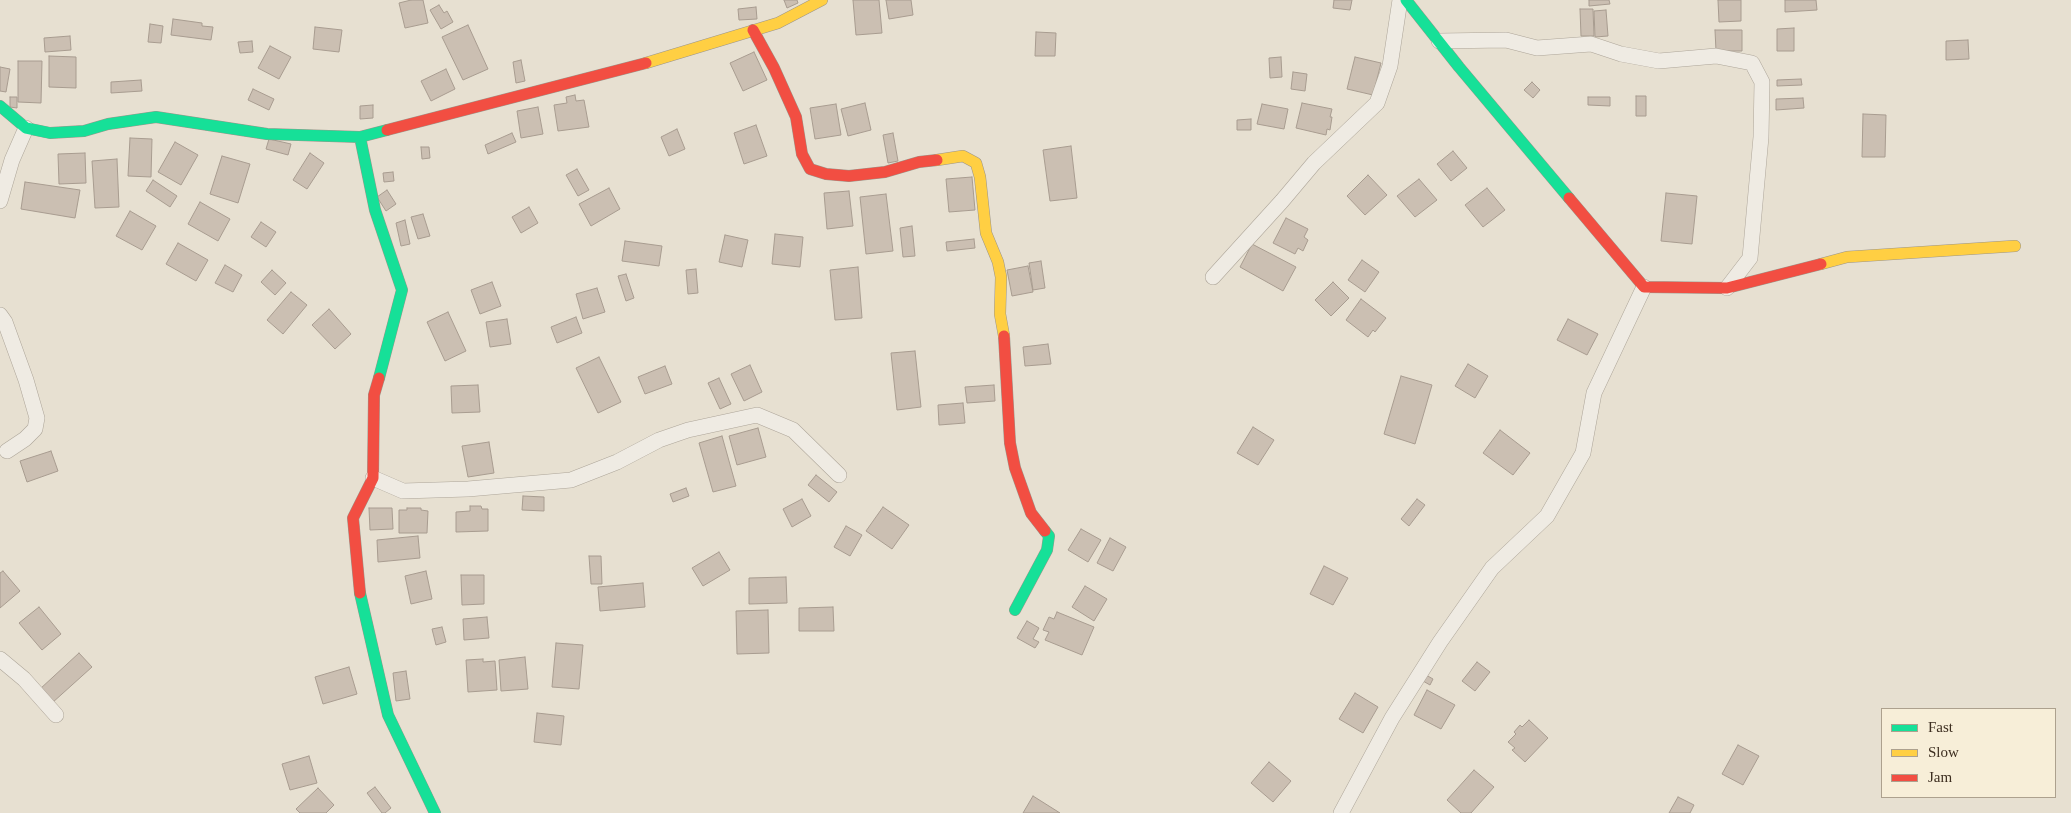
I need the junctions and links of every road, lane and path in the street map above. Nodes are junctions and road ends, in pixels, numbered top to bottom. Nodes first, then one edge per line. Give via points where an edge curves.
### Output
1 (822, 0) edge
2 (1400, 0) edge
3 (1406, 0) edge
4 (753, 30) junction
5 (1439, 41) junction
6 (0, 106) edge
7 (26, 128) junction
8 (360, 137) junction
9 (0, 202) edge
10 (2015, 246) dead end
11 (1213, 277) dead end
12 (1644, 287) junction
13 (1727, 288) junction
14 (0, 315) edge
15 (7, 451) dead end
16 (839, 475) dead end
17 (373, 478) junction
18 (1015, 610) dead end
19 (0, 659) edge
20 (56, 715) dead end
21 (435, 813) edge
22 (1341, 813) edge

1 - 4 street via 778,23
2 - 11 street via 1390,66 1377,103 1314,163
3 - 5 street
4 - 8 street via 628,68
4 - 18 street via 796,117 802,154 810,169 849,176 963,156 976,163 986,233 1001,277 1000,314 1005,341 1014,468 1031,513 1049,536 1047,550
5 - 12 street
5 - 13 street via 1506,40 1537,48 1592,44 1620,54 1659,61 1716,56 1752,63 1762,82 1750,258
6 - 7 street
7 - 8 street via 50,133 84,131 156,117 267,134
7 - 9 street via 12,160
8 - 17 street via 375,210 402,290 374,395
10 - 13 street via 1846,257
12 - 13 street
12 - 22 street via 1594,393 1583,453 1547,516 1492,568 1440,642 1392,718
14 - 15 street via 20,363 37,418 35,429
16 - 17 street via 793,430 757,415 688,430 659,440 617,462 571,480 403,491
17 - 21 street via 352,518 360,593 388,715
19 - 20 street via 24,679

